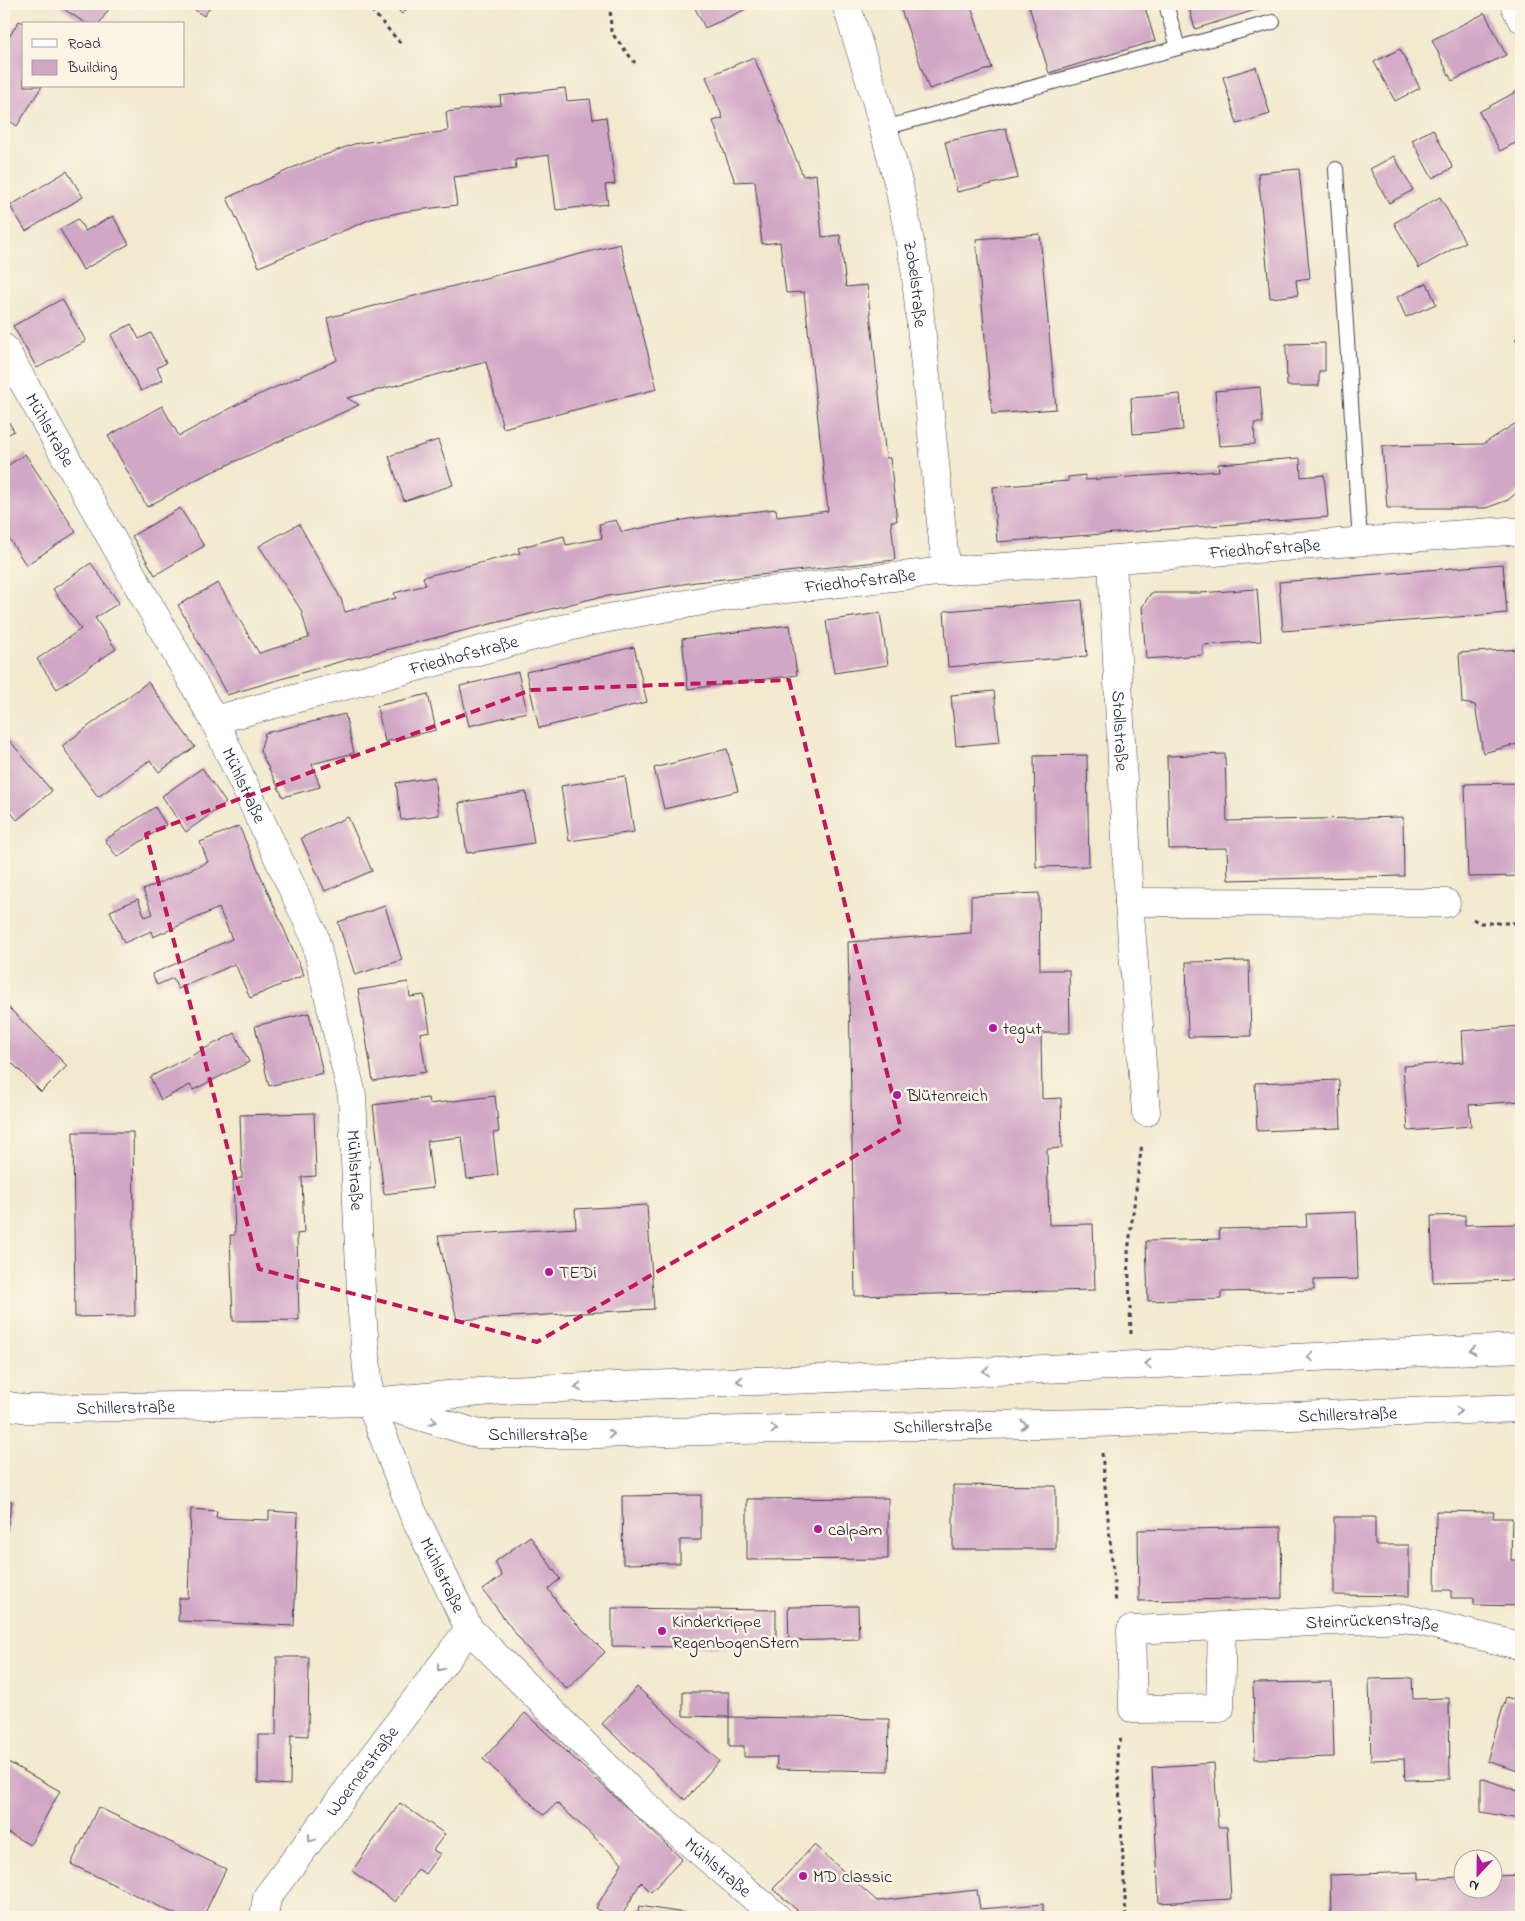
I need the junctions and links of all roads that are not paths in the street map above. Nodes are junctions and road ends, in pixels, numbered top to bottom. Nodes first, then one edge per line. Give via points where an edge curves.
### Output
1 (846, 4) edge
2 (1166, 4) edge
3 (1514, 4) edge
4 (1521, 18) edge
5 (1273, 22) dead end
6 (1178, 48) junction
7 (884, 128) junction
8 (1336, 169) dead end
9 (4, 348) edge
10 (1521, 533) edge
11 (1360, 542) junction
12 (1112, 560) junction
13 (946, 571) junction
14 (214, 720) junction
15 (1129, 902) junction
16 (1446, 903) road end
17 (1146, 1112) road end
18 (1521, 1348) edge
19 (370, 1402) junction
20 (4, 1405) edge
21 (1521, 1408) edge
22 (1222, 1626) junction
23 (469, 1629) junction
24 (1521, 1646) edge
25 (264, 1917) edge
26 (777, 1917) edge

1 - 7 street, Zobelstraße
2 - 6 lane
3 - 4 street
5 - 6 lane
6 - 7 lane
7 - 13 street, Zobelstraße via 899,186 914,268
8 - 11 lane
9 - 14 street, Mühlstraße
10 - 11 street, Friedhofstraße via 1508,531
11 - 12 street, Friedhofstraße
12 - 13 street, Friedhofstraße
12 - 15 street, Stollstraße
13 - 14 street, Friedhofstraße via 741,594 592,621
14 - 19 street, Mühlstraße via 314,935 352,1095 362,1312
15 - 16 street
15 - 17 street, Stollstraße
18 -> 19 street, Schillerstraße via 503,1390
19 - 20 street, Schillerstraße via 27,1408
19 -> 21 street, Schillerstraße via 479,1434 1096,1424
19 - 23 street, Mühlstraße via 412,1511
22 - 22 street, Steinrückenstraße via 1220,1708 1133,1709 1131,1630
22 - 24 street, Steinrückenstraße via 1405,1618
23 -> 25 street, Woernerstraße via 268,1897
23 - 26 street, Mühlstraße via 643,1803

